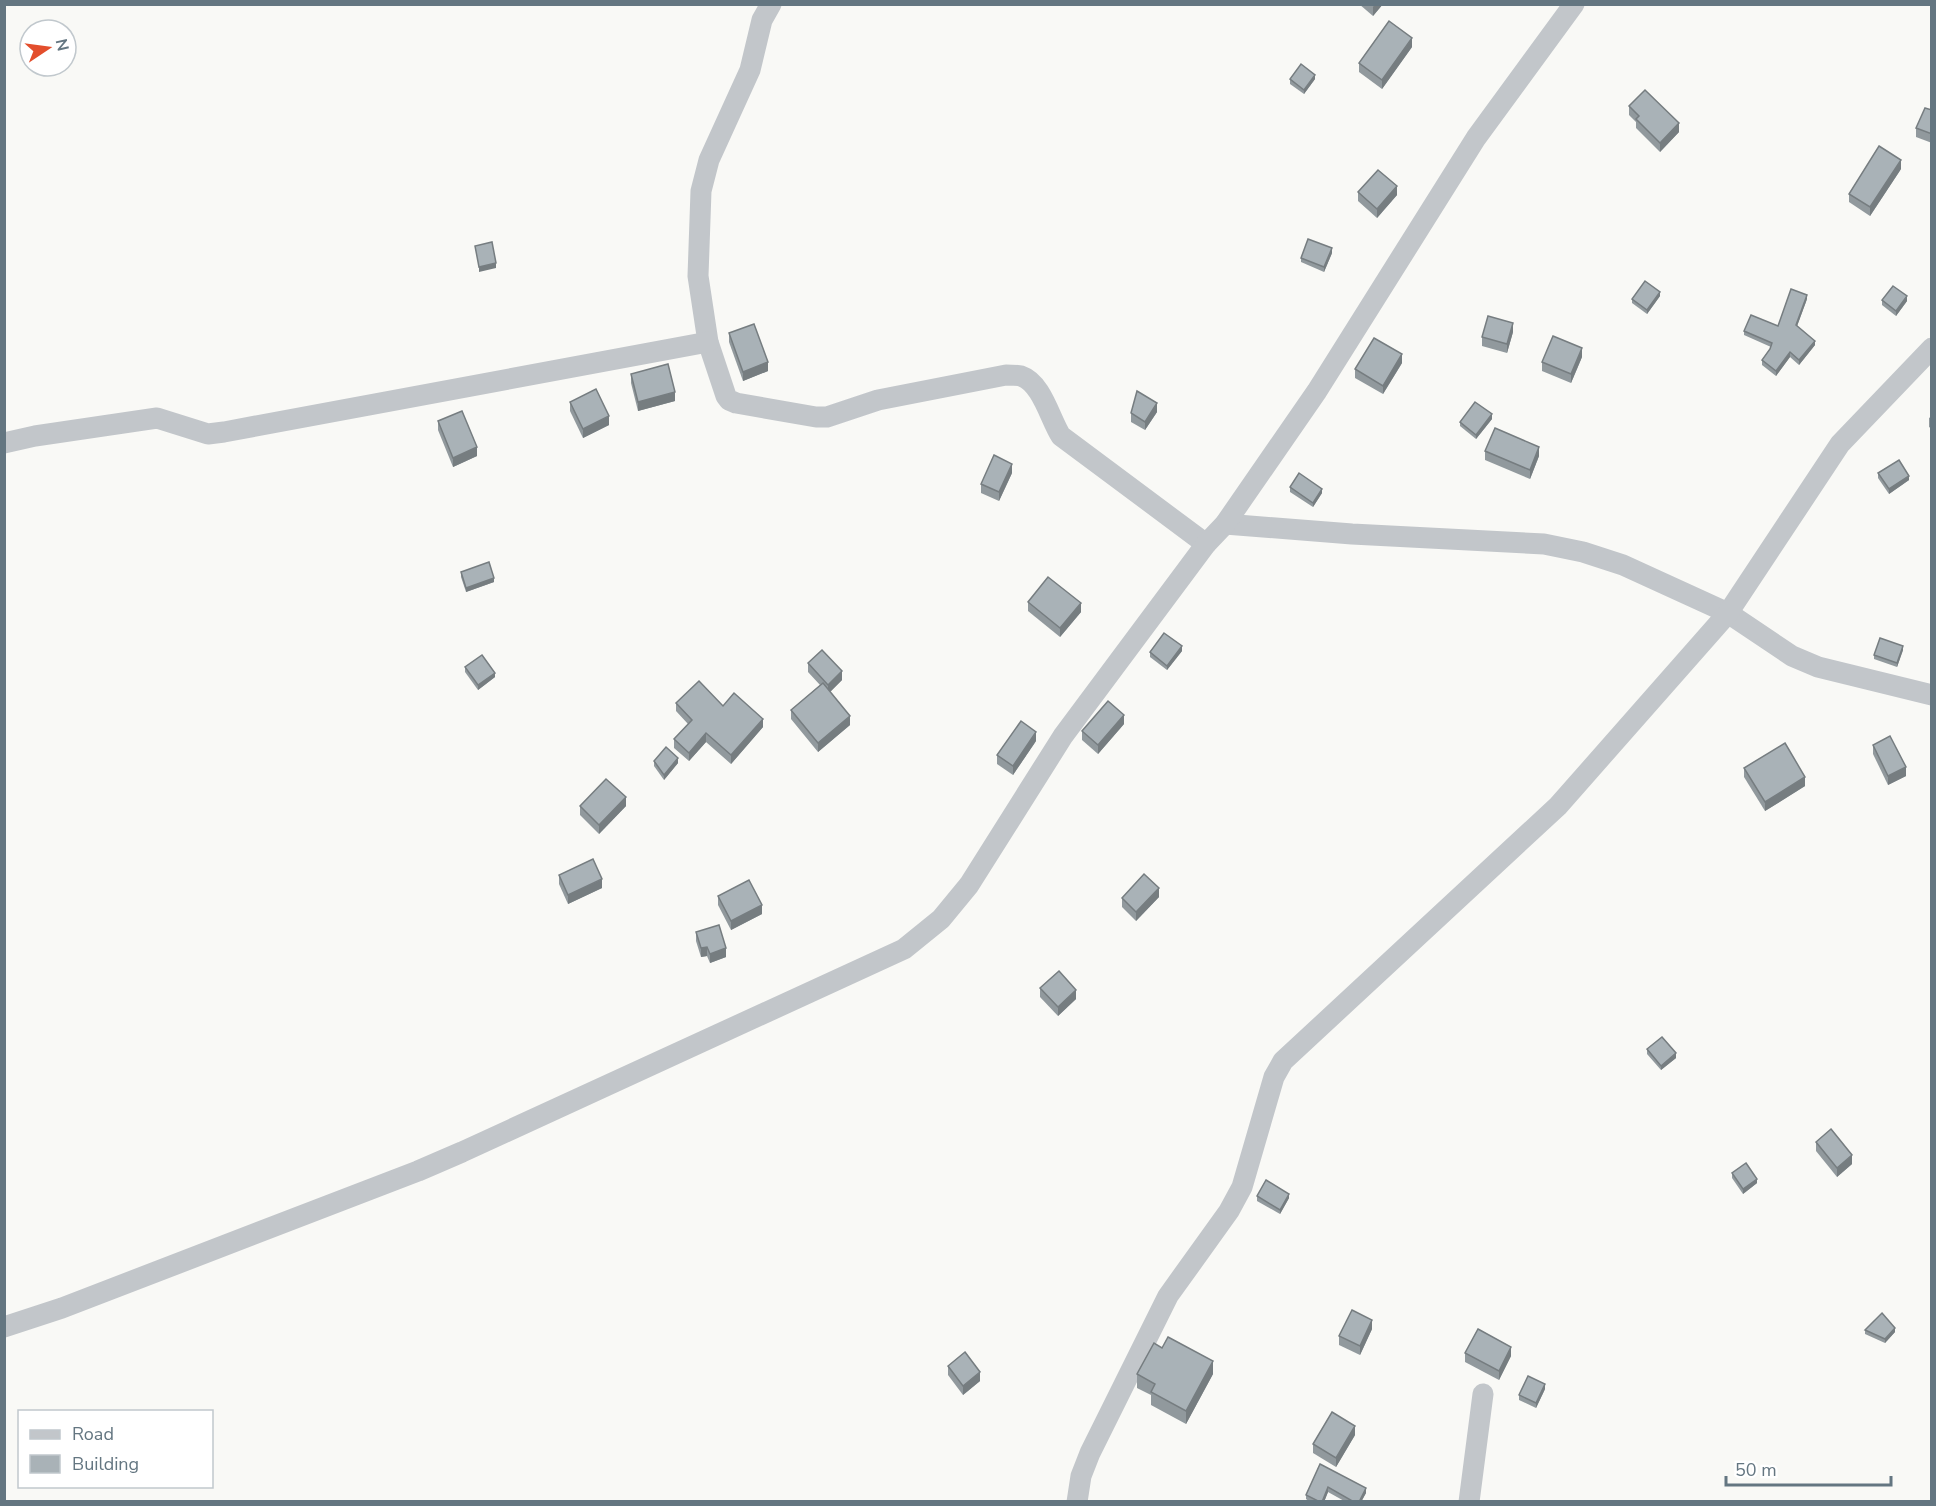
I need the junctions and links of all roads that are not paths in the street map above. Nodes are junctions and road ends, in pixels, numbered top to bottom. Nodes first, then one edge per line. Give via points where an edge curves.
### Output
1 (771, 4) edge
2 (1574, 4) edge
3 (708, 342) junction
4 (1932, 348) edge
5 (4, 443) edge
6 (1225, 524) junction
7 (1206, 544) junction
8 (1728, 613) junction
9 (1932, 695) edge
10 (4, 1327) edge
11 (1483, 1394) dead end
12 (1077, 1502) edge
13 (1469, 1502) edge

1 - 3 street via 762,20 750,70 709,160 701,191 698,276
2 - 6 street via 1476,138 1317,391
3 - 5 street via 224,432 208,434 156,418
3 - 7 street via 729,400 816,417 878,400 1006,375 1021,376 1043,397 1061,436
4 - 8 street via 1840,444
6 - 7 street
6 - 8 street via 1544,544 1623,565
7 - 10 street via 1063,736 969,885 941,919 904,948 418,1171
8 - 9 street via 1792,656 1818,667
8 - 12 street via 1558,806 1283,1061 1274,1077 1242,1187 1168,1296 1090,1453
11 - 13 street

